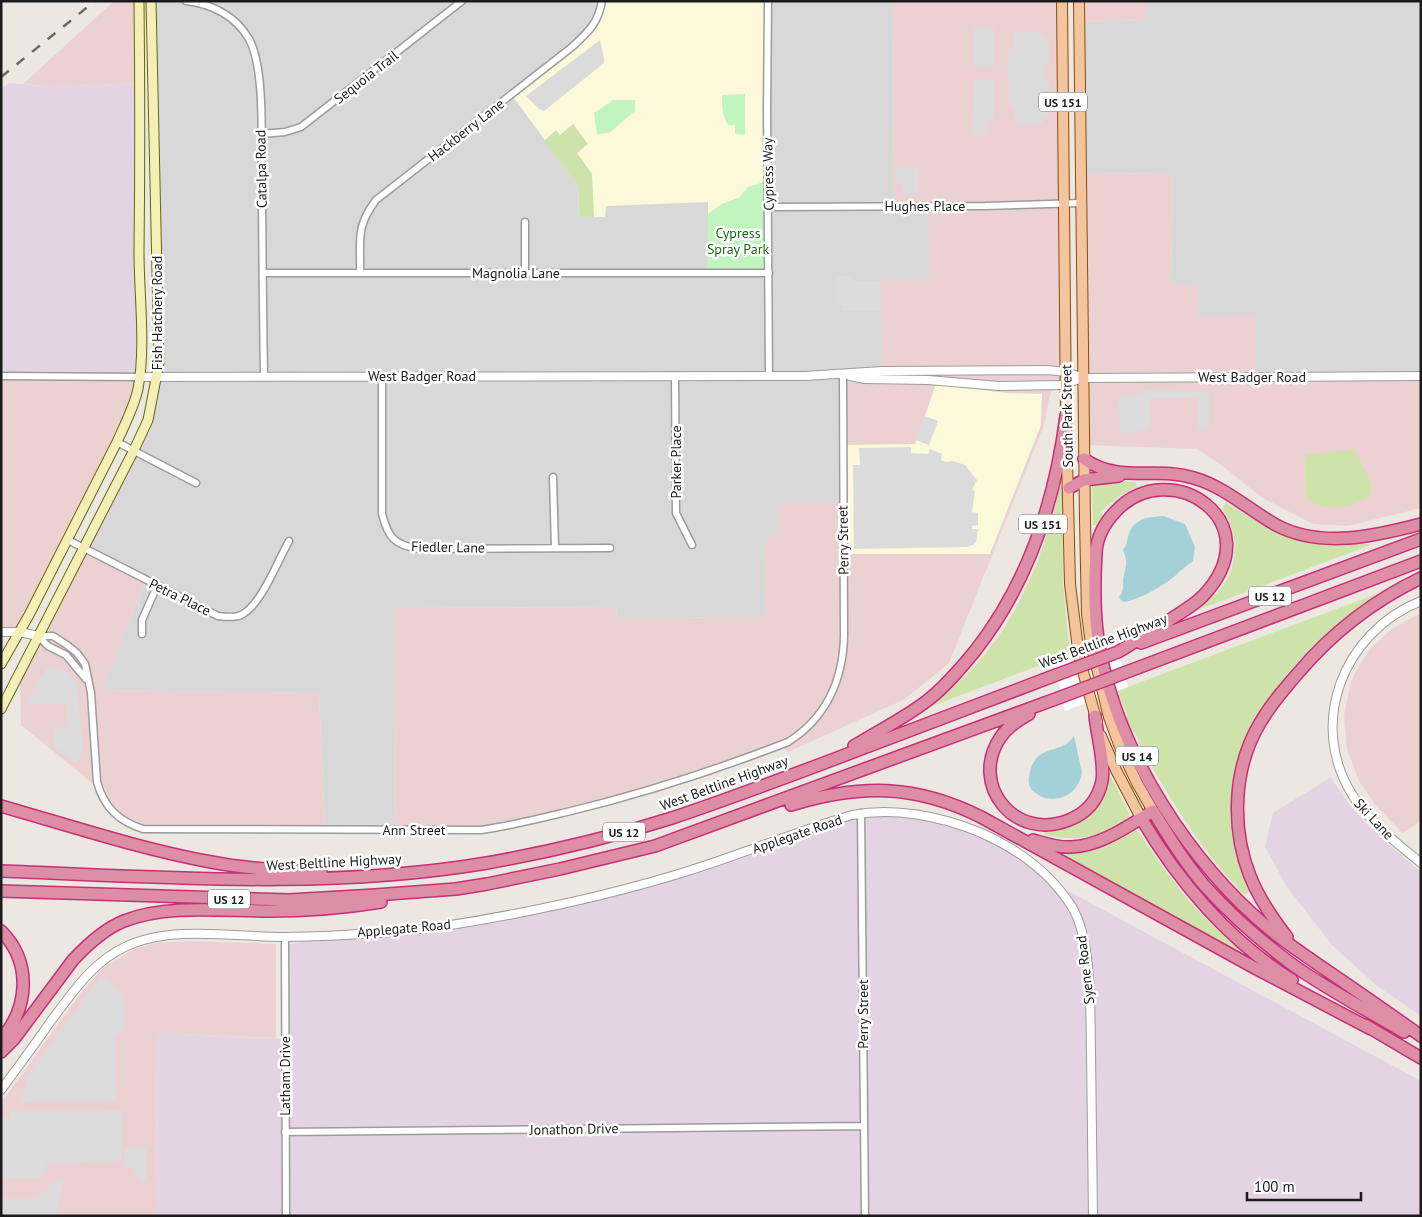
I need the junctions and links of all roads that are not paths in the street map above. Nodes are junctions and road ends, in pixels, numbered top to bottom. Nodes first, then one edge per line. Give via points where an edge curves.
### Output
1 (139, 1) edge
2 (151, 1) edge
3 (186, 1) edge
4 (462, 1) edge
5 (602, 1) edge
6 (768, 1) edge
7 (1062, 1) edge
8 (1079, 1) edge
9 (215, 4) edge
10 (261, 134) junction
11 (1064, 203) junction
12 (1082, 203) junction
13 (769, 207) junction
14 (524, 222) dead end
15 (525, 272) junction
16 (263, 273) junction
17 (360, 273) junction
18 (769, 273) junction
19 (1066, 372) junction
20 (843, 375) junction
21 (1, 376) edge
22 (157, 376) junction
23 (382, 376) junction
24 (675, 376) junction
25 (769, 376) junction
26 (1421, 376) edge
27 (139, 377) junction
28 (264, 377) junction
29 (1084, 378) junction
30 (1066, 384) junction
31 (1066, 416) junction
32 (117, 442) junction
33 (134, 450) junction
34 (1084, 459) junction
35 (1133, 474) junction
36 (553, 477) dead end
37 (1084, 480) junction
38 (196, 482) dead end
39 (1069, 488) junction
40 (1421, 524) edge
41 (1421, 539) edge
42 (68, 540) junction
43 (289, 541) dead end
44 (692, 544) dead end
45 (83, 548) junction
46 (555, 548) junction
47 (610, 548) dead end
48 (1421, 561) edge
49 (1421, 578) edge
50 (157, 586) junction
51 (1421, 600) edge
52 (1, 632) edge
53 (20, 632) junction
54 (142, 634) dead end
55 (38, 636) junction
56 (1118, 652) junction
57 (1, 664) edge
58 (87, 680) junction
59 (826, 702) joint
60 (1041, 704) junction
61 (1, 709) edge
62 (1095, 716) junction
63 (835, 758) junction
64 (1, 799) edge
65 (1, 806) edge
66 (1152, 811) junction
67 (861, 813) junction
68 (1141, 818) junction
69 (76, 828) junction
70 (1009, 833) junction
71 (655, 846) junction
72 (1421, 863) edge
73 (1, 871) edge
74 (405, 874) junction
75 (456, 888) junction
76 (1, 891) edge
77 (1, 931) edge
78 (285, 936) junction
79 (1296, 949) junction
80 (1371, 1029) junction
81 (1421, 1036) edge
82 (1, 1039) edge
83 (1421, 1042) edge
84 (1, 1052) edge
85 (1421, 1058) edge
86 (1, 1090) edge
87 (864, 1126) junction
88 (285, 1132) junction
89 (286, 1216) edge
90 (865, 1216) edge
91 (1093, 1216) edge

1 - 27 main road, Fish Hatchery Road
2 - 22 main road, Fish Hatchery Road
3 - 9 street, Catalpa Road
4 - 10 street, Sequoia Trail via 301,127
5 - 17 street, Hackberry Lane via 592,28 572,47 376,200 362,225
6 - 13 street, Cypress Way
7 - 11 main road, South Park Street / US 151
8 - 12 main road, South Park Street / US 151
9 - 10 street, Catalpa Road via 238,24 256,55
10 - 16 street, Catalpa Road
11 - 12 street, Hughes Place
11 - 13 street, Hughes Place
11 - 19 main road, South Park Street / US 151
12 - 29 main road, South Park Street / US 151
13 - 18 street, Cypress Way
14 - 15 street
15 - 17 street, Magnolia Lane
15 - 18 street, Magnolia Lane
16 - 17 street, Magnolia Lane
16 - 28 street, Catalpa Road
18 - 25 street, Cypress Way
19 - 20 street, West Badger Road via 882,371
19 - 29 street, West Badger Road
19 - 30 main road, South Park Street / US 151
20 - 25 street, West Badger Road
20 - 30 street, West Badger Road via 980,385
20 - 59 street, Perry Street via 843,657 839,677
21 - 27 street, West Badger Road
22 - 27 street, West Badger Road
22 - 28 street, West Badger Road
22 - 33 main road, Fish Hatchery Road via 148,420
23 - 24 street, West Badger Road
23 - 28 street, West Badger Road
23 - 46 street, Fiedler Lane via 382,514 386,530 395,540 406,547 419,549
24 - 25 street, West Badger Road
24 - 44 street, Parker Place via 676,513
26 - 29 street, West Badger Road
27 - 32 main road, Fish Hatchery Road via 130,415
29 - 30 street, West Badger Road
29 - 34 main road, South Park Street / US 151
30 - 31 main road, South Park Street / US 151
31 - 39 main road, South Park Street / US 14
31 - 63 highway, US 151 via 1054,485 1039,535 1000,618 955,675 928,700
32 - 33 street
32 - 42 main road, Fish Hatchery Road
33 - 38 street
33 - 45 main road, Fish Hatchery Road
34 - 35 highway via 1112,472
34 - 37 main road, South Park Street / US 151
35 - 37 highway
35 - 40 highway via 1163,473 1194,478 1213,485 1277,526 1322,538 1348,539
36 - 46 street
37 - 39 highway
37 - 66 main road, South Park Street / US 151 via 1087,614 1091,644 1120,747
39 - 62 main road, South Park Street / US 14 via 1070,584 1074,621 1079,657
41 - 56 highway, West Beltline Highway / US 12
42 - 45 street, Petra Place
42 - 53 main road, Fish Hatchery Road
43 - 50 street, Petra Place via 260,596 250,610 240,616 218,616
45 - 50 street, Petra Place
45 - 55 main road, Fish Hatchery Road
46 - 47 street, Fiedler Lane
48 - 60 highway, US 12, bridge
49 - 79 highway via 1359,614 1316,651 1274,701 1250,744 1237,801 1244,860 1260,897
50 - 54 street via 142,620
51 - 72 street, Ski Lane via 1392,615 1355,653 1340,681 1334,718 1335,748 1354,798 1375,823
52 - 53 street
53 - 55 street
53 - 57 main road, Fish Hatchery Road
55 - 58 street via 66,656
55 - 58 street, Ann Street via 53,636 71,648 85,664
55 - 61 main road, Fish Hatchery Road
56 - 63 highway, West Beltline Highway / US 12, bridge
56 - 79 highway, US 14 via 1191,606 1210,589 1222,570 1227,545 1225,532 1212,510 1193,496 1168,490 1143,494 1120,506 1106,522 1096,549 1095,573 1102,658 1128,740 1170,814 1215,876 1253,914
58 - 59 street, Ann Street via 100,794 120,819 143,829 155,830 481,830 500,827 659,788 788,742 807,728
60 - 62 highway via 1005,731 995,747 991,769 996,795 1001,803 1009,812 1034,825 1054,825 1077,817 1091,807 1098,795 1102,767
60 - 71 highway, US 12
62 - 68 main road, South Park Street / US 14 via 1116,770
63 - 74 highway, West Beltline Highway / US 12 via 692,811 624,832 496,861
64 - 69 highway
65 - 69 highway
66 - 68 highway
66 - 83 highway via 1205,886 1264,942 1302,970
67 - 78 street, Applegate Road via 707,865 598,897 529,912 442,926
67 - 87 street, Perry Street
67 - 91 street, Syene Road via 896,812 926,817 958,824 990,837 1034,864 1055,884 1072,908 1083,939 1089,988
68 - 70 highway via 1101,840 1069,847
68 - 80 highway, US 14 via 1194,893 1251,950 1279,972
69 - 74 highway via 128,844 226,864 306,872
70 - 71 highway via 952,804 907,793 863,790 824,795
70 - 80 highway
71 - 75 highway, US 12 via 528,876
73 - 74 highway, West Beltline Highway / US 12 via 292,880
75 - 76 highway, US 12 via 288,900
75 - 84 highway via 334,908 164,912 128,920 84,948 14,1040
77 - 82 highway via 18,955 24,991 16,1017
78 - 86 street, Applegate Road via 165,935 142,940 111,954 94,967 70,996
78 - 88 street, Latham Drive
79 - 81 highway, US 14
80 - 85 highway, US 14
87 - 88 street, Jonathon Drive
87 - 90 street, Perry Street
88 - 89 street, Latham Drive

